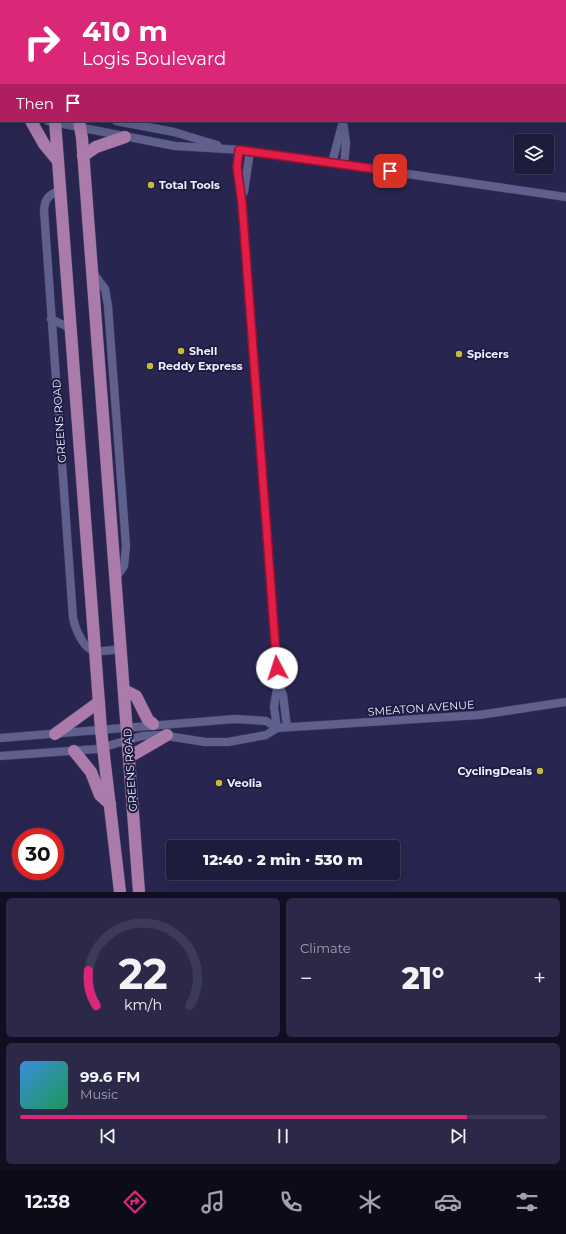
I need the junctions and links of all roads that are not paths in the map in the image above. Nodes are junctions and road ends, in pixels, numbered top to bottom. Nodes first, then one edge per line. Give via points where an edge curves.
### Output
1 (32, 122) edge
2 (53, 122) edge
3 (121, 122) edge
4 (343, 122) edge
5 (79, 124) edge
6 (125, 137) junction
7 (235, 149) junction
8 (250, 151) junction
9 (83, 156) junction
10 (58, 161) junction
11 (332, 163) junction
12 (344, 165) junction
13 (60, 190) junction
14 (566, 197) edge
15 (242, 203) junction
16 (52, 319) junction
17 (70, 328) junction
18 (120, 649) junction
19 (96, 651) junction
20 (278, 683) junction
21 (124, 690) junction
22 (99, 702) junction
23 (566, 702) edge
24 (153, 724) junction
25 (126, 727) junction
26 (288, 727) junction
27 (277, 728) junction
28 (101, 730) junction
29 (55, 734) junction
30 (167, 735) junction
31 (0, 738) edge
32 (127, 740) junction
33 (103, 748) junction
34 (74, 751) junction
35 (0, 756) edge
36 (129, 757) junction
37 (110, 804) junction
38 (120, 892) edge
39 (139, 892) edge

1 - 10 main road via 44,144
2 - 5 street
2 - 10 main road, GREENS ROAD
3 - 7 street via 174,132
4 - 11 street
4 - 12 street via 346,143
5 - 6 street
5 - 9 main road, GREENS ROAD
6 - 7 street via 175,146
6 - 9 main road via 96,147
7 - 8 street
7 - 15 street
8 - 11 street
8 - 15 street
9 - 18 main road, GREENS ROAD
10 - 13 main road, GREENS ROAD
11 - 12 street
12 - 14 street
13 - 16 street, GREENS ROAD via 46,200 44,210
13 - 17 main road, GREENS ROAD
15 - 20 street
16 - 17 street
16 - 19 street, GREENS ROAD via 73,618 88,648
17 - 19 main road, GREENS ROAD
18 - 19 street
18 - 21 main road, GREENS ROAD
19 - 22 main road, GREENS ROAD
20 - 26 street via 283,695
20 - 27 street via 274,707
21 - 24 main road via 136,696 148,720
21 - 25 main road, GREENS ROAD
22 - 28 main road, GREENS ROAD
22 - 29 main road
23 - 26 street, SMEATON AVENUE via 479,715
24 - 25 street, SMEATON AVENUE
24 - 27 street, SMEATON AVENUE via 244,719 266,721
25 - 28 street, SMEATON AVENUE
25 - 32 main road, GREENS ROAD
26 - 27 street, SMEATON AVENUE
27 - 30 street, SMEATON AVENUE via 266,735 228,742 205,742
28 - 29 street, SMEATON AVENUE
28 - 33 main road, GREENS ROAD
29 - 31 street, SMEATON AVENUE
30 - 32 street, SMEATON AVENUE via 142,736
30 - 36 main road
32 - 33 street, SMEATON AVENUE
32 - 36 main road, GREENS ROAD
33 - 34 street, SMEATON AVENUE
33 - 37 main road, GREENS ROAD
34 - 35 street, SMEATON AVENUE
34 - 37 main road via 91,772 100,795
36 - 39 main road, GREENS ROAD
37 - 38 main road, GREENS ROAD

